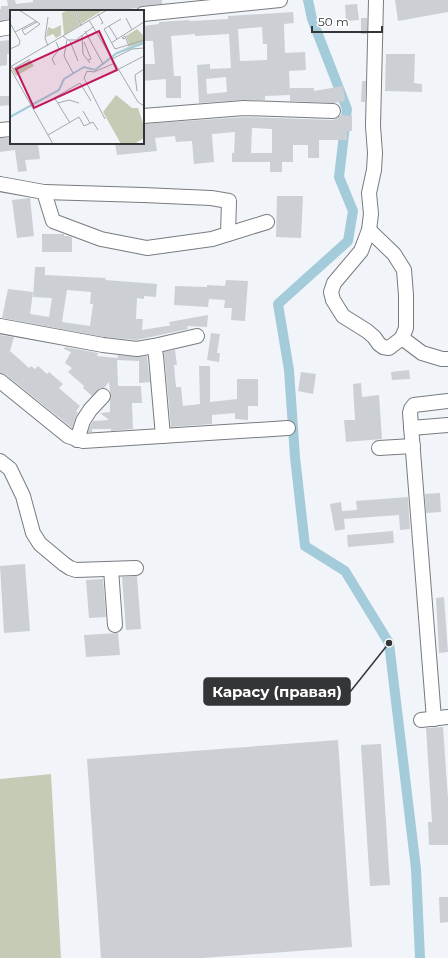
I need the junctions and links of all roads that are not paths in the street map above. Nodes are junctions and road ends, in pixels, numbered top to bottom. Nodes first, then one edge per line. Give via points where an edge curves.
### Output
1 (280, 0) edge
2 (376, 0) edge
3 (144, 14) edge
4 (10, 28) edge
5 (0, 29) edge
6 (333, 111) dead end
7 (144, 116) edge
8 (10, 129) edge
9 (0, 130) edge
10 (0, 184) edge
11 (44, 192) junction
12 (267, 222) dead end
13 (369, 230) junction
14 (228, 234) junction
15 (0, 326) edge
16 (197, 336) dead end
17 (402, 338) junction
18 (154, 346) junction
19 (448, 358) edge
20 (0, 381) edge
21 (103, 396) dead end
22 (448, 401) edge
23 (448, 424) edge
24 (288, 428) dead end
25 (411, 428) junction
26 (162, 436) junction
27 (76, 440) junction
28 (413, 446) junction
29 (379, 448) dead end
30 (0, 461) edge
31 (136, 568) dead end
32 (111, 569) junction
33 (115, 625) dead end
34 (434, 719) edge

1 - 3 street
2 - 13 street via 373,126 376,154 369,193
4 - 5 street
6 - 7 street via 244,108
8 - 9 street
10 - 11 street
11 - 14 street via 53,221 101,239 147,248 212,239
11 - 14 street via 229,200
12 - 14 street
13 - 17 street via 394,254 404,270 406,328
13 - 17 street via 361,251 334,283 331,292 333,300 343,316 367,331 383,347 389,348
15 - 18 street via 102,345 138,349
16 - 18 street
17 - 19 street via 422,353
18 - 26 street
20 - 27 street
21 - 27 street via 90,410
22 - 25 street via 414,405 410,413
23 - 25 street
24 - 26 street
25 - 28 street
26 - 27 street
28 - 29 street
28 - 34 street
30 - 32 street via 10,469 20,489 33,533 40,544 70,568
31 - 32 street
32 - 33 street

